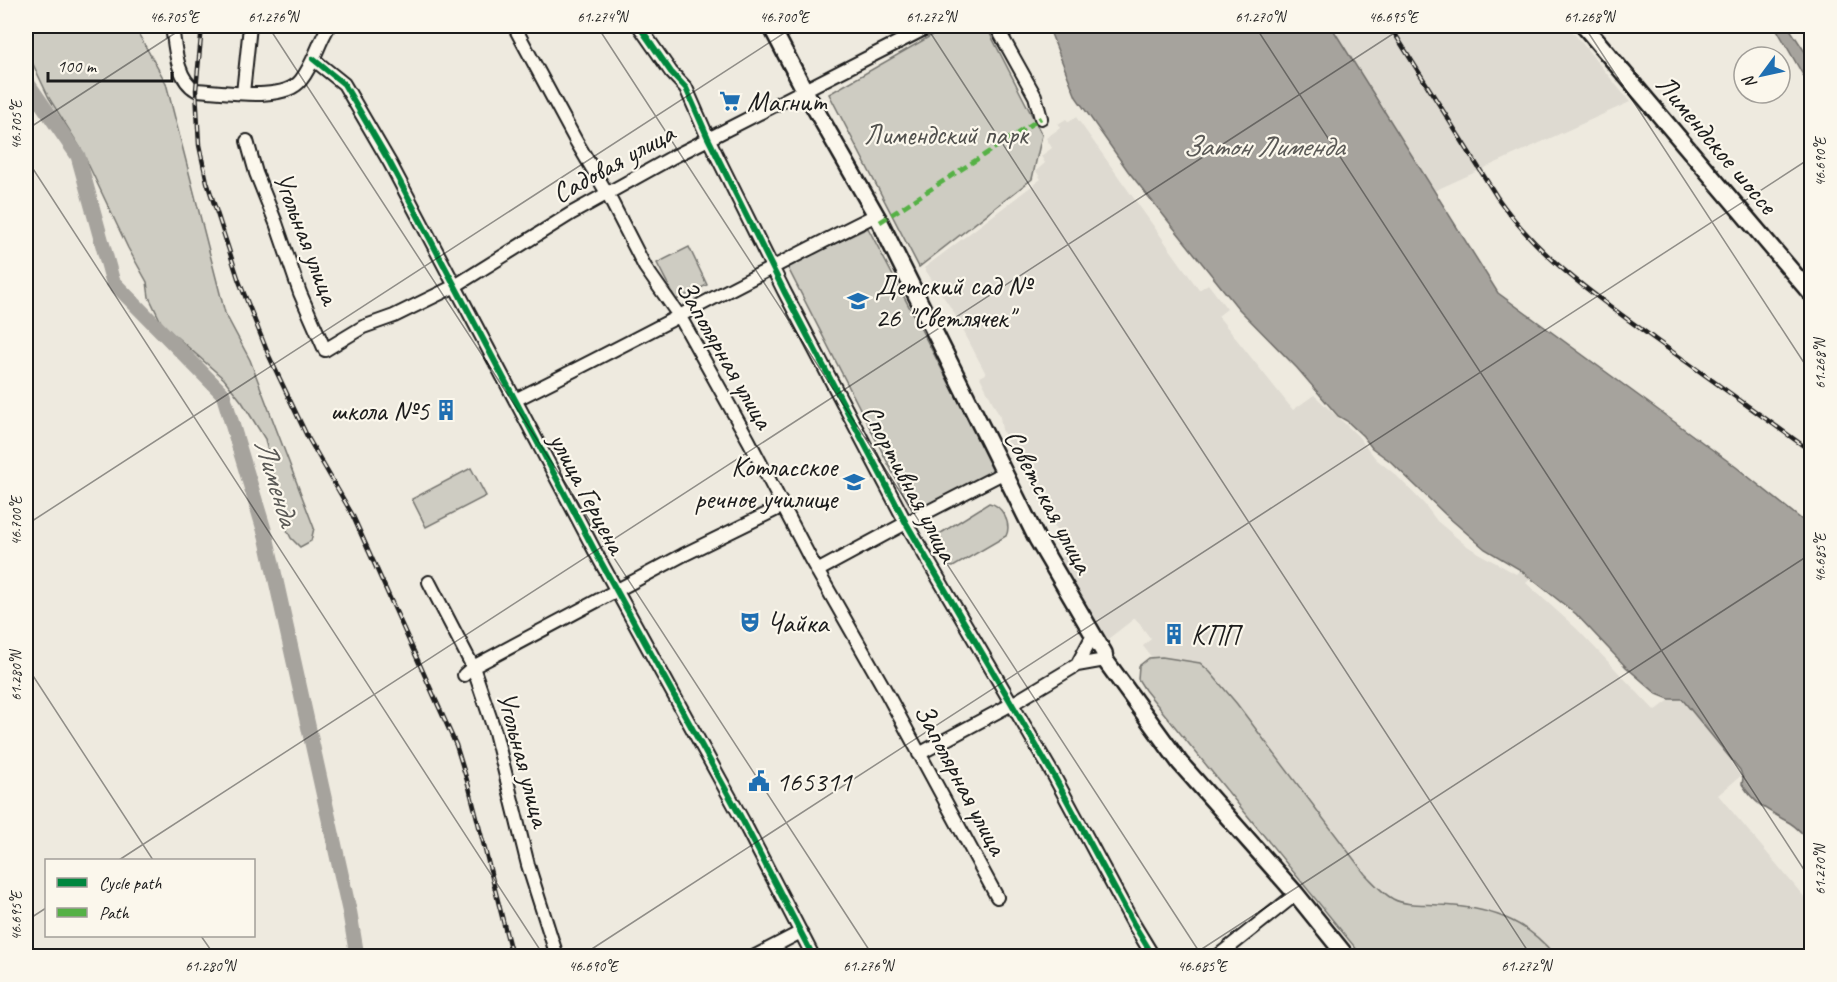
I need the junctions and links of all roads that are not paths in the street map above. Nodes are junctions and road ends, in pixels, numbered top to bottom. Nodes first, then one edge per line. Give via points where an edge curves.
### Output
1 (172, 26) edge
2 (250, 26) edge
3 (328, 26) edge
4 (514, 26) edge
5 (639, 26) edge
6 (771, 26) edge
7 (930, 26) edge
8 (996, 26) edge
9 (1584, 26) edge
10 (313, 59) junction
11 (805, 91) junction
12 (243, 93) junction
13 (1041, 118) dead end
14 (708, 138) junction
15 (247, 141) dead end
16 (607, 193) junction
17 (876, 215) junction
18 (773, 266) junction
19 (455, 286) junction
20 (1812, 295) edge
21 (680, 317) junction
22 (325, 350) joint
23 (515, 400) junction
24 (1003, 473) junction
25 (783, 506) junction
26 (906, 523) junction
27 (817, 571) junction
28 (429, 582) dead end
29 (617, 591) junction
30 (1093, 635) junction
31 (1105, 660) junction
32 (1077, 665) junction
33 (468, 671) junction
34 (1012, 704) junction
35 (920, 754) junction
36 (1296, 894) junction
37 (997, 897) dead end
38 (801, 932) junction
39 (557, 957) edge
40 (755, 957) edge
41 (813, 957) edge
42 (1153, 957) edge
43 (1218, 957) edge
44 (1346, 957) edge

1 - 12 street via 179,65 188,84 196,90
2 - 12 street
3 - 10 street
4 - 16 street, Заполярная улица
5 - 14 street, Спортивная улица via 686,88
6 - 11 main road, Советская улица
7 - 11 street, Садовая улица
8 - 13 street via 1035,96
9 - 20 main road, Лимендское шоссе
10 - 12 street via 302,79 290,90
10 - 19 street, улица Герцена via 344,84
11 - 14 street, Садовая улица
11 - 17 main road, Советская улица
14 - 16 street, Садовая улица
14 - 18 street, Спортивная улица
15 - 22 street, Угольная улица via 300,293
16 - 19 street, Садовая улица
16 - 21 street, Заполярная улица via 645,267
17 - 18 street
17 - 24 main road, Советская улица
18 - 21 street
18 - 26 street, Спортивная улица
19 - 22 street, Садовая улица via 363,327
19 - 23 street, улица Герцена
21 - 23 street
21 - 25 street, Заполярная улица
23 - 29 street, улица Герцена
24 - 26 street
24 - 30 main road, Советская улица
25 - 27 street, Заполярная улица
25 - 29 street
26 - 27 street
26 - 34 street, Спортивная улица
27 - 35 street, Заполярная улица
28 - 33 street, Угольная улица
29 - 33 street
29 - 38 street, улица Герцена
30 - 31 main road, Советская улица
30 - 32 street
31 - 32 street
31 - 36 main road, Советская улица via 1180,763
32 - 34 street
33 - 39 street, Угольная улица via 495,732 528,865
34 - 35 street
34 - 42 street, Спортивная улица
35 - 37 street, Заполярная улица
36 - 43 street
36 - 44 main road, Советская улица
38 - 40 street
38 - 41 street, улица Герцена

